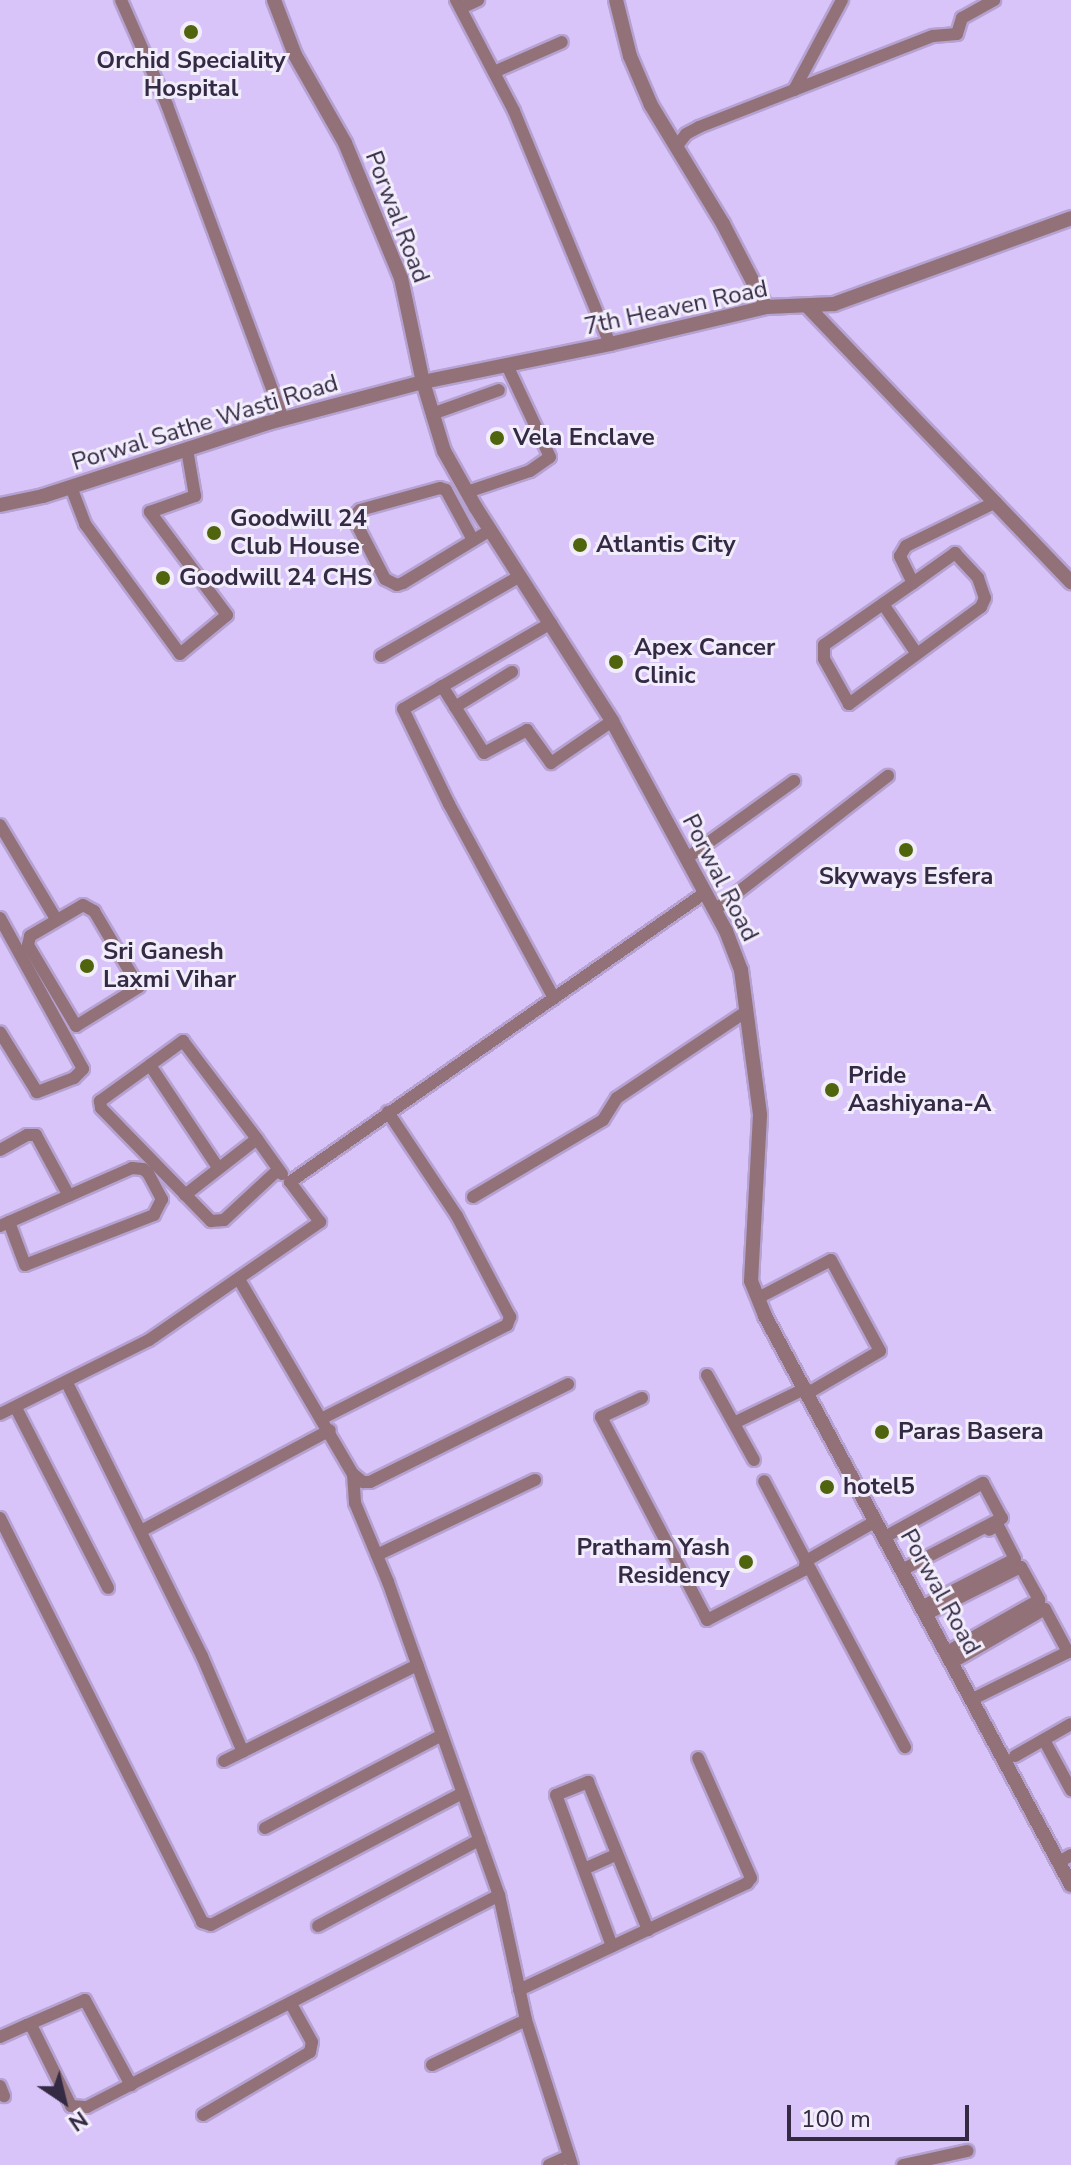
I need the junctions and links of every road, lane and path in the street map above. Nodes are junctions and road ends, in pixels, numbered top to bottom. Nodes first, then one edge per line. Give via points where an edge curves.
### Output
1 (121, 0) edge
2 (478, 0) edge
3 (616, 0) edge
4 (842, 0) edge
5 (994, 0) edge
6 (277, 1) edge
7 (459, 4) edge
8 (562, 42) dead end
9 (494, 72) junction
10 (794, 90) junction
11 (676, 147) junction
12 (1071, 218) edge
13 (766, 307) junction
14 (808, 307) junction
15 (610, 344) junction
16 (507, 365) junction
17 (423, 382) junction
18 (499, 390) dead end
19 (432, 414) junction
20 (283, 419) junction
21 (187, 449) junction
22 (71, 487) junction
23 (467, 492) junction
24 (996, 502) junction
25 (0, 505) edge
26 (490, 530) junction
27 (473, 540) junction
28 (520, 576) junction
29 (1071, 582) edge
30 (913, 583) junction
31 (883, 604) junction
32 (551, 623) junction
33 (917, 654) junction
34 (381, 656) dead end
35 (512, 672) dead end
36 (442, 686) junction
37 (455, 707) junction
38 (612, 721) junction
39 (888, 776) dead end
40 (794, 781) dead end
41 (0, 825) edge
42 (687, 858) junction
43 (706, 892) junction
44 (715, 910) junction
45 (0, 918) edge
46 (56, 919) junction
47 (5, 939) edge
48 (554, 998) junction
49 (747, 1011) junction
50 (0, 1032) edge
51 (150, 1065) junction
52 (388, 1112) junction
53 (257, 1139) junction
54 (0, 1150) edge
55 (217, 1166) junction
56 (278, 1170) junction
57 (290, 1182) junction
58 (185, 1195) junction
59 (69, 1196) junction
60 (473, 1197) dead end
61 (5, 1224) edge
62 (240, 1281) junction
63 (758, 1298) junction
64 (707, 1375) dead end
65 (67, 1383) junction
66 (568, 1384) dead end
67 (807, 1390) junction
68 (642, 1398) dead end
69 (16, 1408) junction
70 (0, 1414) edge
71 (323, 1418) junction
72 (734, 1423) junction
73 (330, 1430) junction
74 (754, 1460) dead end
75 (353, 1474) junction
76 (535, 1480) dead end
77 (764, 1481) dead end
78 (0, 1518) edge
79 (876, 1521) junction
80 (141, 1531) junction
81 (885, 1537) junction
82 (377, 1555) junction
83 (806, 1561) junction
84 (904, 1572) junction
85 (108, 1588) dead end
86 (925, 1610) junction
87 (950, 1657) junction
88 (417, 1665) junction
89 (973, 1699) junction
90 (1071, 1724) edge
91 (442, 1735) junction
92 (1044, 1740) junction
93 (905, 1747) dead end
94 (243, 1752) junction
95 (1015, 1756) dead end
96 (698, 1758) dead end
97 (224, 1761) dead end
98 (1071, 1790) edge
99 (462, 1793) junction
100 (265, 1828) dead end
101 (479, 1840) junction
102 (617, 1854) junction
103 (1065, 1859) edge
104 (584, 1869) junction
105 (1070, 1880) edge
106 (499, 1895) junction
107 (318, 1926) dead end
108 (648, 1930) junction
109 (612, 1946) junction
110 (519, 1990) junction
111 (291, 2004) junction
112 (526, 2020) junction
113 (27, 2025) junction
114 (0, 2037) edge
115 (432, 2065) dead end
116 (131, 2085) junction
117 (203, 2115) dead end
118 (967, 2151) dead end
119 (571, 2160) edge
120 (549, 2165) edge
121 (903, 2165) edge

1 - 20 street via 167,105
2 - 7 street
3 - 11 street via 630,56
4 - 10 street
5 - 10 street via 962,18 957,34 933,36
6 - 17 street, Porwal Road via 295,55 345,143 401,278
7 - 9 street
8 - 9 street
9 - 15 street via 561,218
10 - 11 street via 699,127
11 - 13 street
12 - 14 street, 7th Heaven Road via 834,304
13 - 14 street, 7th Heaven Road
13 - 15 street, 7th Heaven Road
14 - 24 street
15 - 16 street, 7th Heaven Road
16 - 17 street, 7th Heaven Road
16 - 23 street via 550,457 530,471
17 - 19 street, Porwal Road
17 - 20 street, Porwal Sathe Wasti Road
18 - 19 street
19 - 23 street, Porwal Road via 444,451
20 - 21 street, Porwal Sathe Wasti Road
21 - 22 street, Porwal Sathe Wasti Road
21 - 22 street via 195,496 150,512 227,615 180,654 85,524
22 - 25 street, Porwal Sathe Wasti Road
23 - 26 street, Porwal Road
24 - 29 street
24 - 30 street via 901,551
26 - 27 street
26 - 28 street, Porwal Road
27 - 27 street via 397,585 385,579 353,517 360,510 440,488
28 - 32 street, Porwal Road
28 - 34 street
30 - 31 street
30 - 33 street via 955,553 978,578 985,598 981,607
31 - 33 street
31 - 33 street via 821,651 844,700 849,704
32 - 36 street
32 - 38 street, Porwal Road
35 - 37 street
36 - 37 street
36 - 48 street via 403,709
37 - 38 street via 484,753 527,730 550,763
38 - 42 street, Porwal Road
39 - 44 street
40 - 42 street
41 - 46 street
42 - 43 street, Porwal Road
43 - 44 street, Porwal Road
43 - 48 street
44 - 49 street, Porwal Road via 741,970
45 - 47 street
46 - 46 street via 78,906 89,906 139,987 76,1026 28,945 30,936
47 - 50 street via 83,1069 74,1078 37,1092
48 - 52 street
49 - 60 street via 617,1098 603,1120
49 - 63 street, Porwal Road via 760,1115 750,1271
51 - 53 street via 183,1041
51 - 55 street
51 - 58 street via 105,1095 101,1108
52 - 57 street
52 - 71 street via 457,1216 510,1317 507,1325
53 - 55 street
53 - 56 street
54 - 59 street via 36,1135
55 - 58 street
56 - 57 street
56 - 58 street via 217,1223
57 - 62 street via 320,1222
59 - 61 street
59 - 61 street via 138,1167 148,1173 162,1205 154,1215 25,1265
62 - 65 street via 149,1340
62 - 71 street
63 - 67 street, Porwal Road
63 - 67 street via 831,1260 880,1351
64 - 72 street
65 - 69 street
65 - 80 street
66 - 75 street via 370,1482
67 - 72 street
67 - 79 street, Porwal Road
68 - 83 street via 601,1417 707,1620 804,1570
69 - 70 street
69 - 85 street
71 - 73 street
72 - 74 street
73 - 75 street
73 - 80 street
75 - 82 street via 355,1503
76 - 82 street
77 - 83 street
78 - 99 street via 202,1922 211,1925
79 - 81 street, Porwal Road
79 - 83 street
80 - 94 street
81 - 84 street, Porwal Road
81 - 84 street via 983,1483 1002,1518
82 - 88 street
83 - 93 street
84 - 86 street, Porwal Road
84 - 86 street via 998,1525 1015,1559
86 - 87 street, Porwal Road
86 - 87 street via 1021,1567 1039,1600
87 - 89 street, Porwal Road
87 - 89 street via 1045,1609 1068,1652
88 - 91 street
88 - 94 street
89 - 103 street, Porwal Road
90 - 92 street
91 - 99 street
91 - 100 street
92 - 95 street
92 - 98 street
94 - 97 street
96 - 108 street via 751,1878
99 - 101 street
101 - 106 street
101 - 107 street
102 - 104 street
102 - 104 street via 588,1782 556,1795
102 - 108 street
103 - 105 street, Porwal Road
104 - 109 street
106 - 110 street
106 - 111 street
108 - 109 street
109 - 110 street
110 - 112 street
111 - 116 street
111 - 117 street via 312,2042 310,2052
112 - 115 street
112 - 119 street
113 - 114 street
113 - 116 street via 36,2032 71,2106 87,2107
113 - 116 street via 85,2000
118 - 121 street
119 - 120 street

